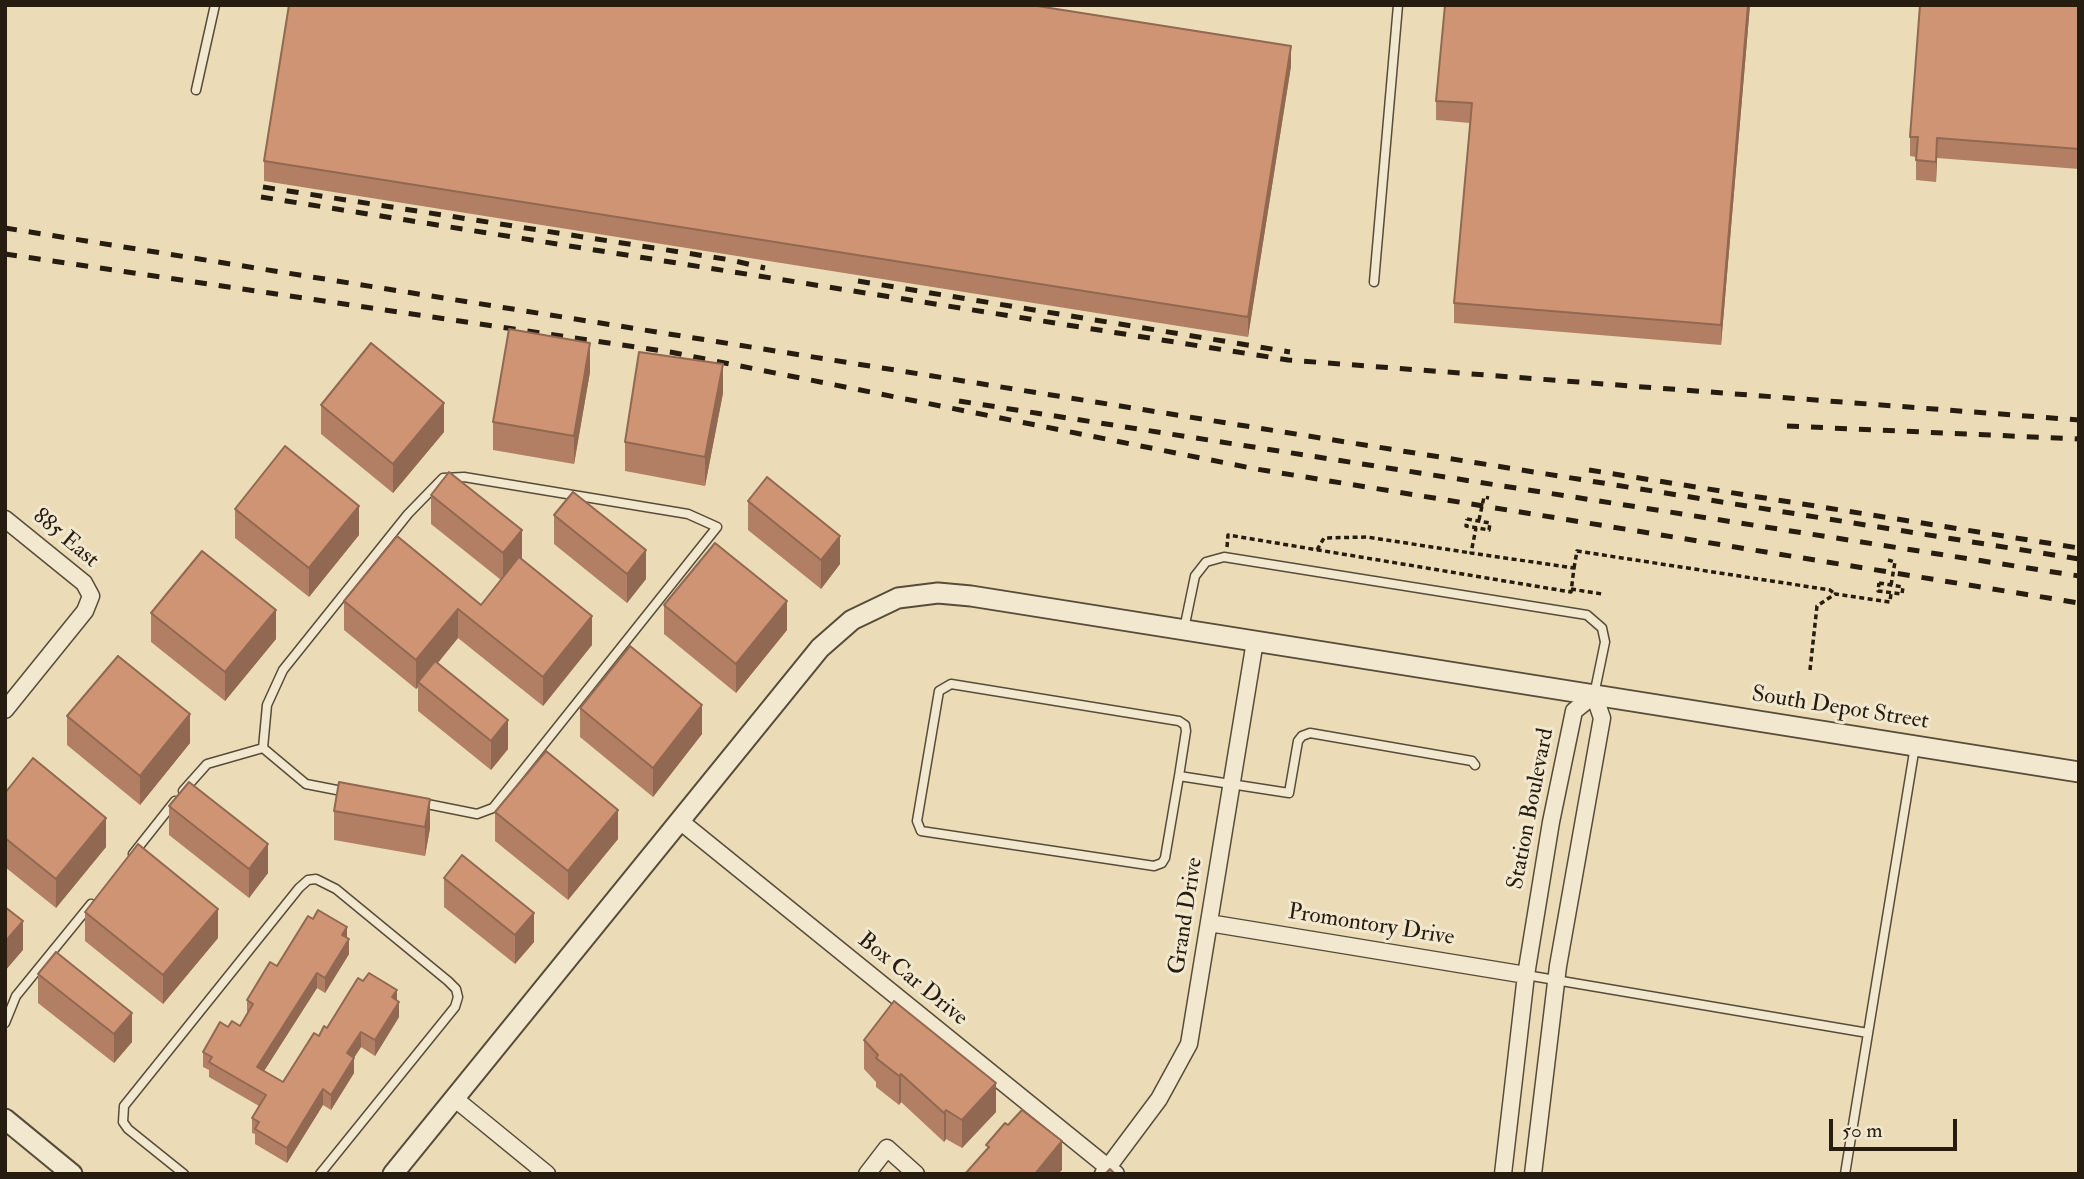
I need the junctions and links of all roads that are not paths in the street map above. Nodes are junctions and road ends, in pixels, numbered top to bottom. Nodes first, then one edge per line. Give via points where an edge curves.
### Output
1 (215, 5) edge
2 (1398, 5) edge
3 (196, 90) dead end
4 (1374, 282) dead end
5 (6, 521) edge
6 (1184, 630) junction
7 (1255, 641) junction
8 (1594, 695) junction
9 (5, 710) edge
10 (1915, 746) junction
11 (263, 748) junction
12 (1475, 765) dead end
13 (2079, 772) edge
14 (1179, 776) junction
15 (1231, 784) junction
16 (355, 793) edge
17 (409, 800) edge
18 (680, 821) junction
19 (124, 864) edge
20 (99, 896) edge
21 (1209, 923) junction
22 (1526, 975) junction
23 (1557, 979) junction
24 (5, 1023) edge
25 (1868, 1034) junction
26 (454, 1098) junction
27 (5, 1119) edge
28 (1109, 1172) edge
29 (72, 1174) edge
30 (184, 1174) edge
31 (320, 1174) edge
32 (393, 1174) edge
33 (547, 1174) edge
34 (867, 1174) edge
35 (916, 1174) edge
36 (1503, 1174) edge
37 (1532, 1174) edge
38 (1845, 1174) edge

1 - 3 lane
2 - 4 lane
5 - 9 street, 885 East via 84,583 92,596 85,611
6 - 7 street, South Depot Street
6 - 8 lane via 1198,570 1212,560 1228,558 1587,615 1602,628 1605,642
6 - 18 street, South Depot Street via 955,594 918,594 880,605 852,620 820,648
7 - 8 street, South Depot Street
7 - 15 street, Grand Drive
8 - 10 street, South Depot Street
8 - 22 street, Station Boulevard via 1574,711
8 - 23 street via 1602,718
10 - 13 street, South Depot Street
10 - 25 lane
11 - 16 lane via 306,785
11 - 17 lane via 267,705 284,670 408,513 443,478 464,477 688,514 717,527 494,808 477,814
11 - 19 lane via 223,758 197,773
12 - 15 lane via 1310,733 1298,741 1289,793
14 - 14 lane via 1186,731 1179,721 951,684 939,691 917,821 922,831 1154,866 1165,858
14 - 15 lane
15 - 21 street, Grand Drive
18 - 26 street, South Depot Street
18 - 28 street, Box Car Drive
20 - 24 lane via 16,996
21 - 22 street, Promontory Drive
21 - 28 street, Grand Drive via 1189,1044 1159,1099
22 - 23 lane
22 - 36 street, Station Boulevard
23 - 25 lane
23 - 37 street
25 - 38 lane
26 - 32 street, South Depot Street
26 - 33 street
27 - 29 street
30 - 31 lane via 128,1129 122,1122 124,1106 299,888 316,878 448,981 458,997 455,1007
34 - 35 street via 887,1148

